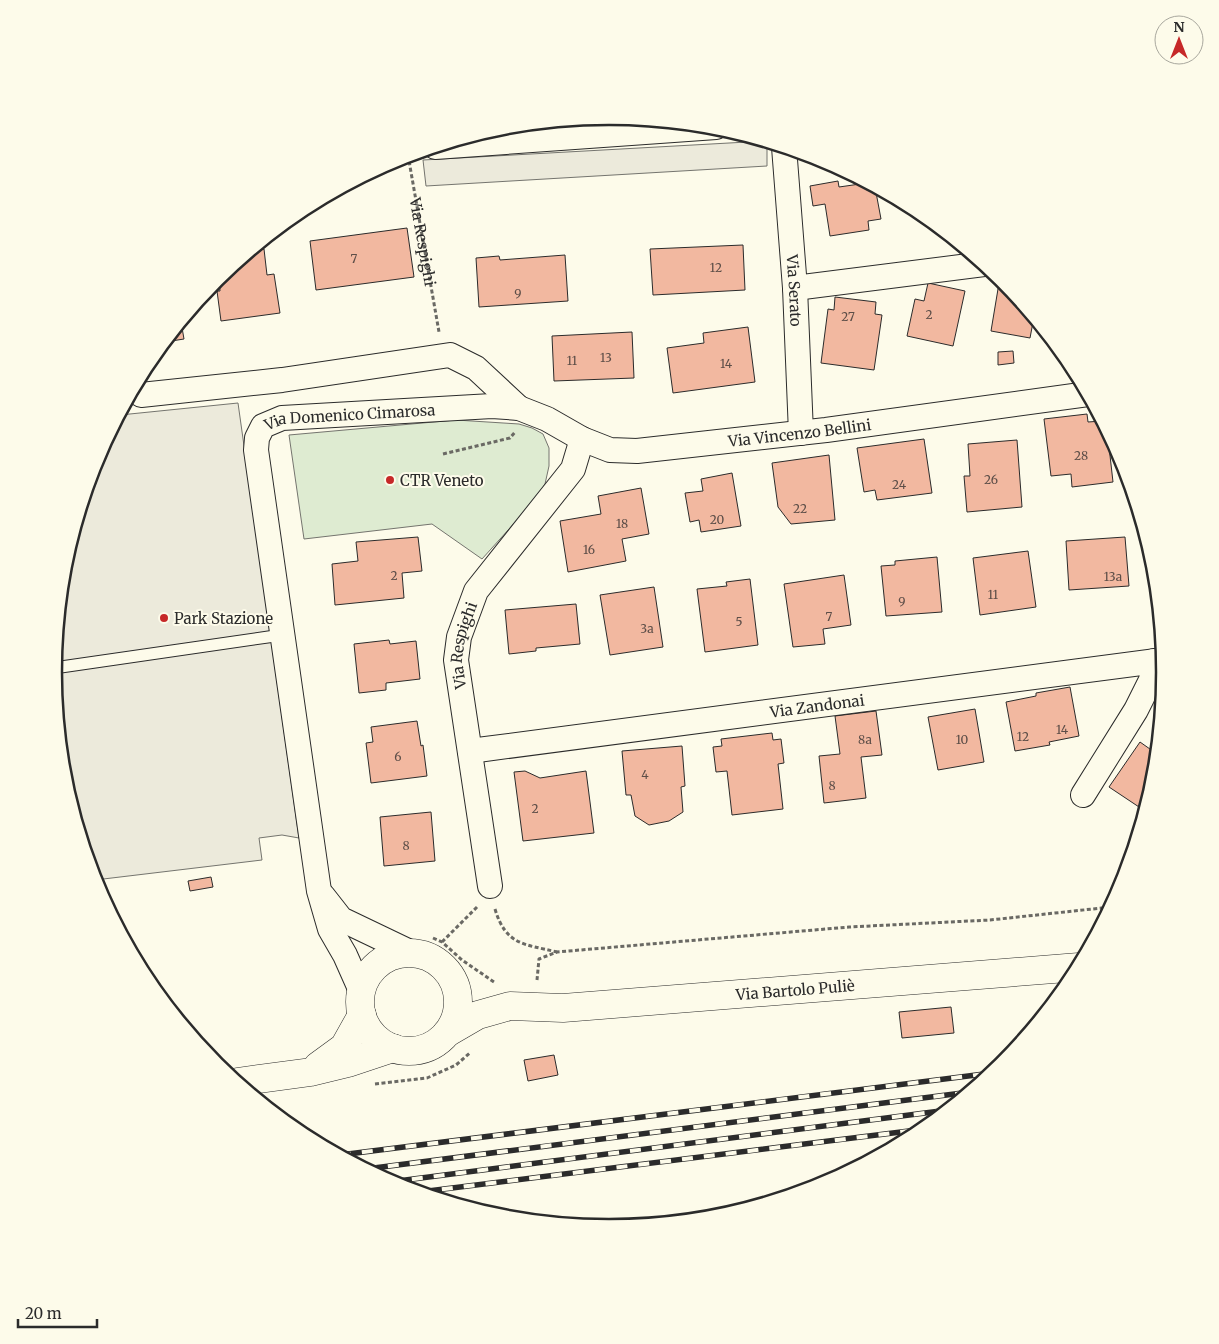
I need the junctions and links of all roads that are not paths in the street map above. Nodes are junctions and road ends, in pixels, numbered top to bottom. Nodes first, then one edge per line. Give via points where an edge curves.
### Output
1 (678, 130) edge
2 (465, 145) edge
3 (785, 154) edge
4 (975, 265) edge
5 (795, 288) junction
6 (141, 395) dead end
7 (1081, 395) edge
8 (522, 410) junction
9 (801, 433) junction
10 (582, 439) junction
11 (282, 635) junction
12 (1156, 661) edge
13 (62, 667) edge
14 (1156, 668) edge
15 (470, 751) junction
16 (1083, 795) dead end
17 (490, 888) road end
18 (318, 891) junction
19 (412, 952) junction
20 (1069, 968) edge
21 (452, 976) junction
22 (362, 1003) junction
23 (510, 1006) junction
24 (447, 1033) junction
25 (393, 1048) junction
26 (311, 1072) junction
27 (247, 1081) edge

1 - 2 street
3 - 5 street, Via Serato
4 - 5 street
5 - 9 street, Via Serato
6 - 8 street via 282,380 450,355 476,368
7 - 9 street, Via Vincenzo Bellini
8 - 10 street, Via Vincenzo Bellini via 547,419
8 - 11 street, Via Domenico Cimarosa via 492,406 282,418 262,426 256,450
9 - 10 street, Via Vincenzo Bellini via 637,451 610,450
10 - 15 street, Via Respighi via 573,469 476,591 459,637 456,660
11 - 13 lane
11 - 18 street, Via Domenico Cimarosa
12 - 15 street, Via Zandonai
14 - 16 street via 1136,710
15 - 17 street, Via Respighi
18 - 19 street via 341,919
18 - 22 street, Via Domenico Cimarosa via 330,929 345,955
19 - 21 street via 435,960
19 - 22 street via 398,953 374,967 366,978
20 - 23 street, Via Bartolo Puliè via 563,1008
21 - 23 street, Via Bartolo Puliè via 478,994
21 - 24 street via 459,999 454,1023
22 - 25 street via 367,1026 374,1036
22 - 26 street via 344,1047
23 - 24 street, Via Bartolo Puliè via 478,1015
24 - 25 street via 428,1047 405,1051
25 - 26 street
26 - 27 street

